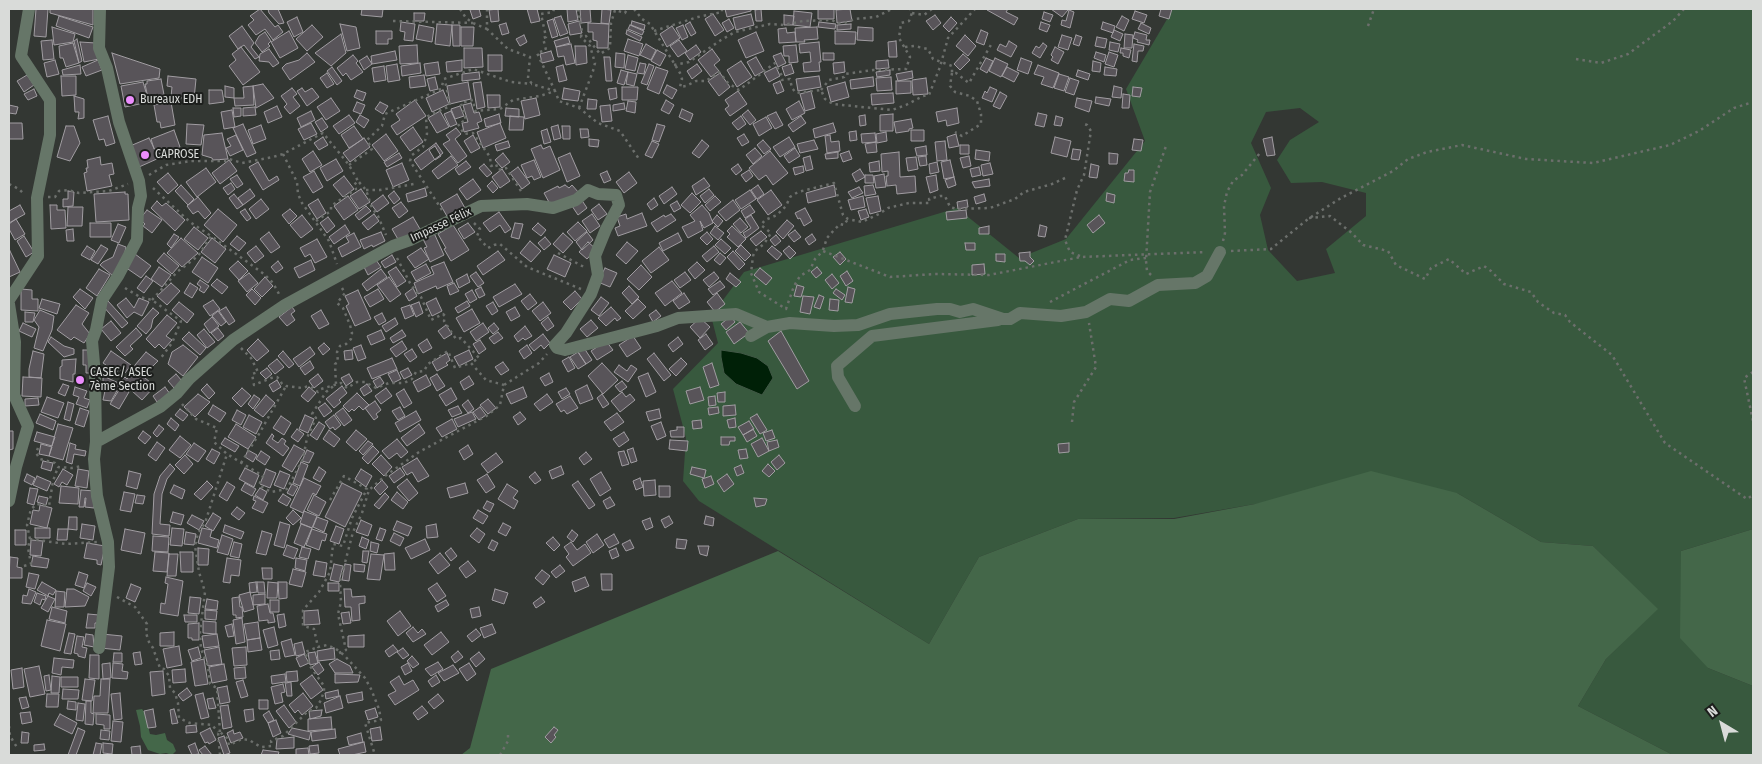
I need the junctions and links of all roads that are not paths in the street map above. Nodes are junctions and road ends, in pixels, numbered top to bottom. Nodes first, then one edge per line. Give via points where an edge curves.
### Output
1 (29, 9) edge
2 (100, 9) edge
3 (1220, 252) road end
4 (9, 300) edge
5 (9, 304) edge
6 (1003, 319) junction
7 (767, 327) junction
8 (751, 336) dead end
9 (856, 406) dead end
10 (96, 442) junction
11 (9, 501) edge
12 (99, 648) dead end

1 - 4 street via 21,56 50,100 50,135 37,198 38,256
2 - 10 street via 99,48 141,196 137,240 102,300 92,341
3 - 6 street via 1207,276 1195,283 1158,285 1129,300 1110,299 1086,312 1061,316 1020,314
5 - 11 street via 16,342 14,395 28,426
6 - 7 street via 973,309 960,312 937,309 890,314 858,325 790,323
6 - 9 street via 872,336 838,366 838,378
7 - 8 street
7 - 10 street, Impasse Félix via 736,314 678,318 565,350 557,348 555,345 591,294 598,275 596,256 619,205 616,195 588,190 576,200 552,208 527,204 481,206 393,246 285,305 233,340 160,406
10 - 12 street via 97,496 108,542

